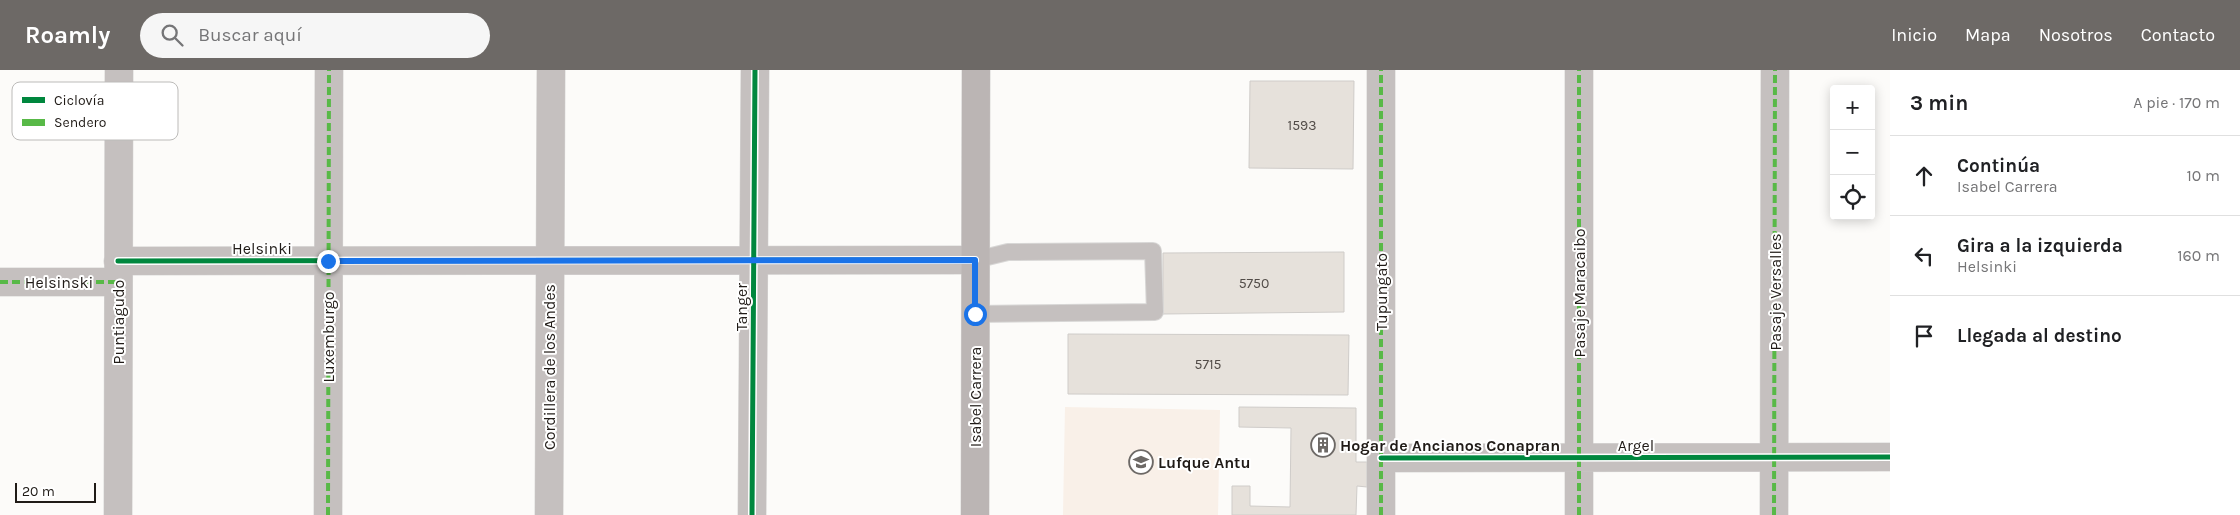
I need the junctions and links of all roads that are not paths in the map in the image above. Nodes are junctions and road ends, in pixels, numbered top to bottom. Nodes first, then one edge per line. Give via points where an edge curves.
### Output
1 (329, 70) edge
2 (551, 70) edge
3 (755, 70) edge
4 (976, 70) edge
5 (1381, 70) edge
6 (1579, 70) edge
7 (1775, 70) edge
8 (118, 140) edge
9 (975, 260) junction
10 (328, 261) junction
11 (550, 261) junction
12 (754, 261) junction
13 (118, 271) junction
14 (0, 282) edge
15 (975, 314) junction
16 (1890, 457) edge
17 (1381, 458) junction
18 (1579, 458) junction
19 (1774, 458) junction
20 (118, 515) edge
21 (328, 515) edge
22 (549, 515) edge
23 (752, 515) edge
24 (975, 515) edge
25 (1381, 515) edge
26 (1578, 515) edge
27 (1774, 515) edge

1 - 10 street, Luxemburgo
2 - 11 street, Cordillera de los Andes
3 - 12 street, Tanger
4 - 9 street, Isabel Carrera
5 - 17 street, Tupungato
6 - 18 street, Pasaje Maracaibo
7 - 19 street, Pasaje Versalles
8 - 13 street, Puntiagudo
9 - 12 street, Helsinki
9 - 15 street, Isabel Carrera
9 - 15 lane via 1008,252 1154,251 1155,312
10 - 11 street, Helsinki
10 - 13 street, Helsinki
10 - 21 street, Luxemburgo
11 - 12 street, Helsinki
11 - 22 street, Cordillera de los Andes
12 - 23 street, Tanger
13 - 14 street, Helsinski
13 - 20 street, Puntiagudo
15 - 24 street, Isabel Carrera
16 - 19 street, Argel
17 - 18 street, Argel
17 - 25 street, Tupungato
18 - 19 street, Argel
18 - 26 street, Pasaje Maracaibo
19 - 27 street, Pasaje Versalles

